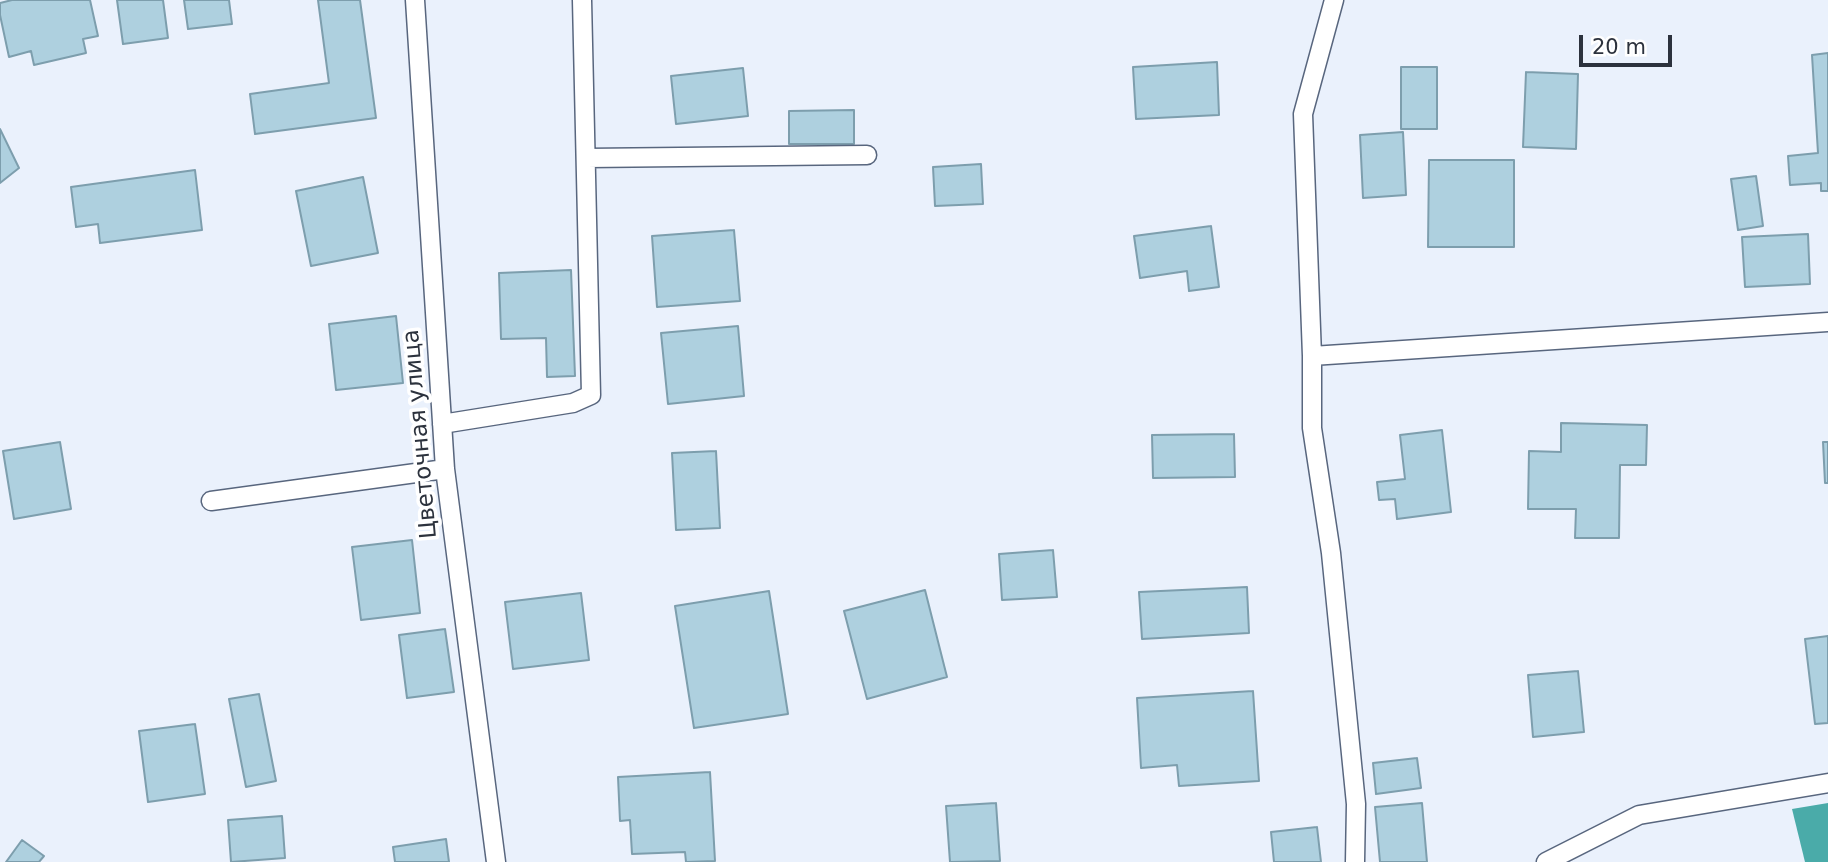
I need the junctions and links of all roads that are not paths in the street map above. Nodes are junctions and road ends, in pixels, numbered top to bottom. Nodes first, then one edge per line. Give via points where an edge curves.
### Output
1 (415, 0) edge
2 (582, 0) edge
3 (1334, 0) edge
4 (867, 155) dead end
5 (587, 158) junction
6 (1828, 322) edge
7 (1312, 356) junction
8 (442, 424) junction
9 (445, 469) junction
10 (211, 501) dead end
11 (1828, 783) edge
12 (496, 862) edge
13 (1355, 862) edge
14 (1546, 862) edge

1 - 8 lane, Цветочная улица
2 - 5 lane
3 - 7 lane via 1303,114
4 - 5 lane
5 - 8 lane via 591,395 573,403
6 - 7 lane
7 - 13 lane via 1312,428 1334,581 1356,804
8 - 9 lane, Цветочная улица
9 - 10 lane
9 - 12 lane, Цветочная улица
11 - 14 lane via 1639,815

